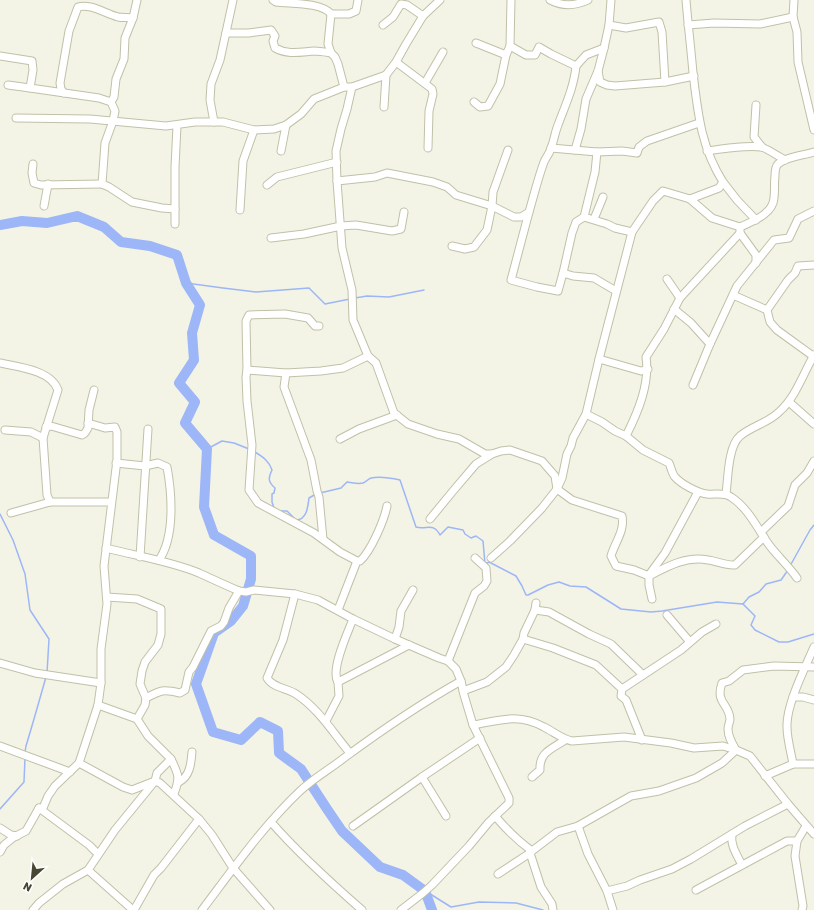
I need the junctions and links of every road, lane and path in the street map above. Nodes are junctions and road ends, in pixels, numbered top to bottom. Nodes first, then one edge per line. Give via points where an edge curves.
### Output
1 (137, 0) edge
2 (233, 0) edge
3 (273, 0) edge
4 (358, 0) edge
5 (440, 0) edge
6 (511, 0) edge
7 (550, 0) edge
8 (588, 0) edge
9 (611, 0) edge
10 (686, 0) edge
11 (794, 0) edge
12 (298, 2) edge
13 (331, 14) junction
14 (424, 16) junction
15 (793, 17) junction
16 (133, 18) junction
17 (383, 25) dead end
18 (609, 25) junction
19 (688, 25) junction
20 (226, 33) junction
21 (476, 43) dead end
22 (510, 46) junction
23 (604, 48) junction
24 (443, 52) dead end
25 (331, 53) junction
26 (506, 55) junction
27 (0, 56) edge
28 (396, 62) junction
29 (576, 66) junction
30 (598, 71) junction
31 (386, 75) junction
32 (694, 76) junction
33 (665, 82) junction
34 (425, 83) junction
35 (8, 85) dead end
36 (352, 87) junction
37 (30, 88) junction
38 (344, 88) junction
39 (64, 93) junction
40 (111, 102) junction
41 (474, 102) dead end
42 (756, 105) dead end
43 (384, 107) dead end
44 (16, 118) dead end
45 (113, 121) junction
46 (214, 122) junction
47 (699, 124) junction
48 (286, 125) junction
49 (177, 126) junction
50 (254, 130) junction
51 (814, 130) edge
52 (762, 147) junction
53 (428, 148) dead end
54 (551, 148) junction
55 (508, 150) dead end
56 (575, 150) junction
57 (281, 151) dead end
58 (708, 151) junction
59 (597, 152) junction
60 (814, 152) edge
61 (785, 160) junction
62 (337, 162) junction
63 (33, 164) dead end
64 (337, 181) junction
65 (723, 182) junction
66 (48, 184) junction
67 (102, 184) junction
68 (267, 185) dead end
69 (603, 197) dead end
70 (690, 199) junction
71 (44, 206) dead end
72 (492, 206) junction
73 (175, 209) junction
74 (240, 210) dead end
75 (814, 211) edge
76 (404, 212) dead end
77 (529, 212) junction
78 (584, 217) junction
79 (594, 219) junction
80 (756, 220) junction
81 (175, 224) dead end
82 (341, 226) junction
83 (740, 230) junction
84 (632, 232) junction
85 (271, 238) dead end
86 (452, 246) dead end
87 (756, 263) junction
88 (814, 265) edge
89 (563, 273) junction
90 (667, 279) dead end
91 (616, 292) junction
92 (733, 295) junction
93 (680, 298) junction
94 (674, 309) junction
95 (767, 310) junction
96 (319, 326) dead end
97 (710, 344) junction
98 (813, 355) edge
99 (368, 356) junction
100 (599, 359) junction
101 (0, 363) edge
102 (648, 369) junction
103 (247, 370) junction
104 (286, 373) junction
105 (693, 385) dead end
106 (94, 390) dead end
107 (789, 402) junction
108 (586, 414) junction
109 (397, 415) junction
110 (88, 423) junction
111 (814, 424) edge
112 (46, 427) junction
113 (148, 428) dead end
114 (5, 430) dead end
115 (626, 436) junction
116 (43, 438) junction
117 (340, 439) dead end
118 (492, 454) junction
119 (814, 461) edge
120 (116, 464) junction
121 (146, 466) junction
122 (557, 489) junction
123 (698, 492) junction
124 (726, 494) junction
125 (50, 502) junction
126 (111, 502) junction
127 (388, 506) dead end
128 (10, 513) dead end
129 (430, 519) dead end
130 (763, 535) junction
131 (323, 539) junction
132 (106, 548) junction
133 (140, 557) junction
134 (475, 558) dead end
135 (492, 558) dead end
136 (159, 560) junction
137 (357, 561) junction
138 (649, 576) junction
139 (797, 578) dead end
140 (413, 590) dead end
141 (242, 592) junction
142 (295, 594) junction
143 (107, 597) junction
144 (652, 599) dead end
145 (338, 610) junction
146 (667, 614) dead end
147 (353, 619) junction
148 (716, 624) dead end
149 (395, 639) junction
150 (523, 639) junction
151 (690, 642) junction
152 (409, 645) junction
153 (814, 647) edge
154 (448, 660) junction
155 (0, 663) edge
156 (810, 667) edge
157 (643, 675) junction
158 (461, 681) junction
159 (338, 682) junction
160 (101, 683) junction
161 (622, 689) junction
162 (463, 692) junction
163 (793, 697) junction
164 (146, 698) junction
165 (814, 700) edge
166 (98, 705) junction
167 (137, 719) junction
168 (326, 721) junction
169 (474, 725) junction
170 (480, 738) junction
171 (565, 740) junction
172 (642, 740) junction
173 (0, 746) edge
174 (736, 750) junction
175 (192, 752) dead end
176 (350, 753) junction
177 (171, 759) junction
178 (79, 763) junction
179 (793, 764) junction
180 (814, 764) edge
181 (70, 772) junction
182 (766, 776) junction
183 (422, 777) junction
184 (532, 777) dead end
185 (155, 781) junction
186 (179, 782) junction
187 (174, 794) junction
188 (788, 804) junction
189 (39, 808) junction
190 (446, 816) dead end
191 (496, 816) junction
192 (199, 819) junction
193 (271, 822) junction
194 (353, 826) dead end
195 (578, 826) junction
196 (806, 826) junction
197 (0, 828) edge
198 (732, 834) junction
199 (814, 834) edge
200 (17, 836) junction
201 (797, 841) junction
202 (0, 852) edge
203 (531, 852) junction
204 (98, 854) junction
205 (742, 865) junction
206 (233, 868) junction
207 (88, 870) junction
208 (498, 874) dead end
209 (696, 890) dead end
210 (607, 891) junction
211 (33, 910) edge
212 (134, 910) edge
213 (202, 910) edge
214 (270, 910) edge
215 (362, 910) edge
216 (401, 910) edge
217 (554, 910) edge
218 (613, 910) edge
219 (802, 910) edge

1 - 16 street
2 - 20 street
3 - 12 street
4 - 13 street via 356,11 349,14
5 - 14 street
6 - 22 street
7 - 8 street via 571,6
9 - 18 street
10 - 19 street
11 - 15 street
12 - 13 street via 320,6
13 - 25 street via 328,44
14 - 17 street via 401,4 393,17
14 - 28 street
15 - 19 street via 760,24
15 - 51 street via 797,32 798,62
16 - 39 street via 78,7 69,31 60,83
16 - 40 street via 125,38 124,60 116,79
18 - 23 street
18 - 33 street via 626,28 659,22
19 - 32 street
20 - 25 street via 271,30 275,36 275,48 281,51
20 - 46 street via 211,84 210,100
21 - 26 street
22 - 26 street
22 - 29 street via 526,55 535,55 539,46
23 - 29 street via 586,55
23 - 30 street
24 - 34 street
25 - 38 street via 338,64
26 - 41 street via 500,84 488,106 480,107
27 - 37 street via 32,61
28 - 31 street
28 - 34 street
29 - 54 street via 575,77
30 - 33 street via 600,82 607,85
30 - 56 street via 586,99
31 - 36 street
31 - 43 street
32 - 33 street
32 - 47 street
34 - 53 street via 432,89 433,94 429,111
35 - 37 street
36 - 38 street
36 - 62 street via 336,151
37 - 39 street
38 - 48 street via 314,99 301,114
39 - 40 street
40 - 45 street via 115,111
42 - 52 street via 754,137
44 - 45 street
45 - 49 street
45 - 67 street via 105,143
46 - 49 street via 195,122
46 - 50 street
47 - 58 street
47 - 59 street via 647,141 639,147 637,153
48 - 50 street via 274,129
48 - 57 street
49 - 73 street
50 - 74 street via 243,161
52 - 58 street
52 - 61 street
54 - 56 street
54 - 77 street via 545,159
55 - 72 street via 493,192
56 - 59 street
58 - 65 street
59 - 78 street
60 - 61 street
61 - 80 street via 775,169 772,206
62 - 64 street
62 - 68 street via 277,177
63 - 66 street via 34,183
64 - 72 street via 375,177 387,173 433,182 448,187 456,195
64 - 82 street
65 - 70 street via 719,188
65 - 80 street
66 - 67 street
66 - 71 street
67 - 73 street via 132,202
69 - 79 street
70 - 83 street via 712,218
70 - 84 street via 663,190
72 - 77 street via 514,217 521,217
72 - 86 street via 487,230 474,248
73 - 81 street
75 - 87 street via 798,220 789,238 774,240
76 - 82 street via 401,229 392,232 356,225
77 - 89 street via 511,280 558,291
78 - 79 street
78 - 89 street via 576,222
79 - 84 street
80 - 83 street
82 - 85 street
82 - 99 street via 342,248 352,290 353,320
83 - 87 street via 756,255
83 - 93 street
84 - 91 street
87 - 92 street via 737,286
88 - 95 street via 798,266
89 - 91 street via 594,278
90 - 93 street
91 - 100 street
92 - 95 street
92 - 97 street
93 - 94 street
94 - 97 street
94 - 102 street via 646,357
95 - 98 street via 770,322 777,330
96 - 103 street via 315,326 308,318 285,314 249,315 246,321
97 - 105 street
98 - 107 street
99 - 104 street via 343,368 321,372
99 - 109 street via 376,363 394,413
100 - 102 street via 641,371
100 - 108 street
101 - 112 street via 43,374 56,385 58,390
102 - 115 street via 641,402
103 - 104 street
103 - 131 street via 247,401 252,445 249,490 258,503
104 - 131 street via 284,387 311,460
106 - 110 street
107 - 111 street
107 - 124 street via 778,413 734,442
108 - 115 street
108 - 122 street via 573,438
109 - 117 street
109 - 118 street via 408,424 458,439 485,454
110 - 112 street via 88,428 82,435 51,426
110 - 120 street via 105,428 115,427
112 - 116 street
113 - 121 street
114 - 116 street via 30,432
115 - 123 street via 643,450 669,463 674,477
116 - 125 street via 47,495
118 - 122 street via 510,450 542,461 555,476
118 - 129 street via 476,464
119 - 130 street via 795,485 788,506
120 - 121 street
120 - 126 street
121 - 133 street
121 - 136 street via 158,463 167,467 171,504 168,536
122 - 135 street via 542,508
122 - 138 street via 572,500 622,516 624,524 611,556 616,566
123 - 124 street
123 - 138 street via 665,553
124 - 130 street via 739,503
125 - 126 street
125 - 128 street
126 - 132 street
127 - 137 street via 366,556
130 - 138 street via 735,565 729,566 696,558 674,563
130 - 139 street
131 - 137 street
132 - 133 street
132 - 143 street via 104,566
133 - 136 street
134 - 154 street via 486,568 487,581 475,593
136 - 141 street via 199,573
137 - 145 street
138 - 144 street
140 - 149 street via 401,611
141 - 142 street via 254,590
141 - 164 street via 222,626 211,631 189,672 185,690 180,693 158,691
142 - 145 street via 318,600
142 - 168 street via 283,640 266,678 304,700
143 - 160 street via 101,650
143 - 164 street via 137,599 162,609 158,645 145,662 140,684
145 - 147 street
146 - 151 street
147 - 149 street
147 - 159 street via 336,666 335,678
148 - 151 street
149 - 152 street
150 - 157 street via 536,606 611,644
150 - 161 street via 596,665
150 - 162 street via 506,667 487,682
151 - 157 street
152 - 154 street
152 - 159 street
153 - 156 street
154 - 158 street via 456,669
155 - 160 street via 35,672
156 - 163 street
156 - 174 street via 774,666 743,670 722,683 719,691 730,719 729,736
157 - 161 street
158 - 162 street
158 - 176 street
159 - 168 street via 339,696
160 - 166 street
161 - 172 street via 621,696 626,700
162 - 169 street
163 - 165 street
163 - 179 street via 787,726
164 - 167 street
166 - 167 street
166 - 178 street
167 - 177 street via 148,736
168 - 176 street
169 - 170 street
169 - 171 street via 505,719 522,719 533,721
170 - 183 street
170 - 191 street via 509,798 509,803
171 - 172 street via 624,737
171 - 184 street via 544,754 540,761 540,770
172 - 174 street via 694,748 723,746
173 - 181 street
174 - 182 street via 750,756
174 - 195 street via 722,763 696,778 659,791 631,796
175 - 186 street via 189,770
176 - 193 street via 310,783
177 - 185 street via 157,773
177 - 186 street via 178,773
178 - 181 street
178 - 185 street via 132,790
179 - 180 street
179 - 182 street
181 - 189 street via 55,786 43,808
182 - 188 street
183 - 190 street
183 - 194 street
185 - 187 street
185 - 204 street
186 - 187 street
187 - 192 street
188 - 196 street
188 - 198 street
189 - 200 street via 26,831
189 - 204 street
191 - 203 street
191 - 216 street via 423,894
192 - 206 street
192 - 212 street via 154,875
193 - 206 street
193 - 215 street via 321,874
195 - 203 street via 557,832
195 - 210 street via 588,854
196 - 199 street
196 - 201 street
197 - 200 street via 10,835
198 - 205 street via 731,839
198 - 210 street via 672,869
200 - 202 street
201 - 205 street via 787,841
201 - 219 street via 795,856
203 - 208 street
203 - 217 street via 541,887
204 - 207 street
205 - 209 street
206 - 213 street
206 - 214 street
207 - 211 street via 63,884
207 - 212 street
210 - 218 street

